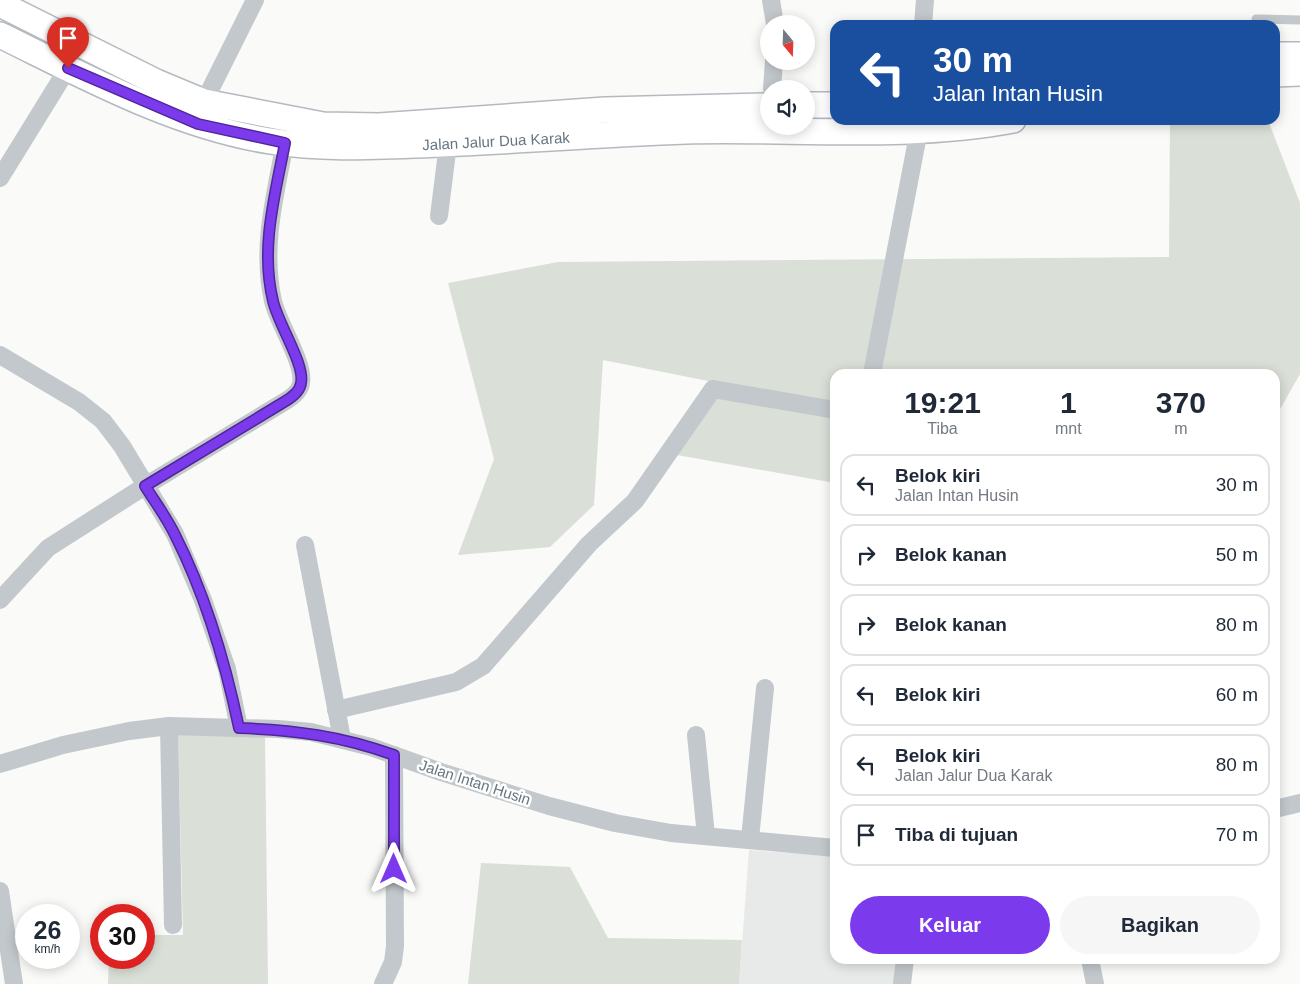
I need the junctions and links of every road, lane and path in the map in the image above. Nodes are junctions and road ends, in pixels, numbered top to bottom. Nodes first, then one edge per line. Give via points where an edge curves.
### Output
1 (255, 0) edge
2 (771, 0) edge
3 (924, 0) edge
4 (0, 4) edge
5 (774, 15) edge
6 (1256, 19) dead end
7 (924, 20) edge
8 (1300, 20) edge
9 (0, 34) edge
10 (1280, 55) edge
11 (1300, 55) edge
12 (68, 68) junction
13 (1300, 73) edge
14 (1280, 74) edge
15 (204, 102) junction
16 (815, 105) edge
17 (830, 105) edge
18 (760, 106) edge
19 (975, 125) edge
20 (919, 130) junction
21 (285, 143) junction
22 (448, 144) junction
23 (0, 178) edge
24 (439, 216) dead end
25 (0, 355) edge
26 (873, 369) edge
27 (830, 409) edge
28 (145, 486) junction
29 (305, 545) dead end
30 (0, 600) edge
31 (765, 688) dead end
32 (336, 710) junction
33 (169, 726) junction
34 (239, 728) junction
35 (696, 735) dead end
36 (342, 738) junction
37 (394, 755) junction
38 (0, 764) edge
39 (1300, 803) edge
40 (1280, 808) edge
41 (706, 836) junction
42 (750, 839) junction
43 (830, 847) edge
44 (0, 891) edge
45 (173, 925) dead end
46 (904, 964) edge
47 (1091, 964) edge
48 (14, 984) edge
49 (383, 984) edge
50 (902, 984) edge
51 (1095, 984) edge

1 - 15 street
2 - 5 street
3 - 7 street
4 - 15 main road, Jalan Jalur Dua Karak via 156,82
6 - 8 lane
9 - 12 main road, Jalan Jalur Dua Karak
10 - 11 main road
12 - 21 main road, Jalan Jalur Dua Karak via 198,124
12 - 23 street
13 - 14 main road
15 - 18 main road, Jalan Jalur Dua Karak via 323,125 379,126 605,110
16 - 17 main road
19 - 20 main road, Jalan Jalur Dua Karak
20 - 22 main road, Jalan Jalur Dua Karak via 687,131
20 - 26 street
21 - 22 main road, Jalan Jalur Dua Karak via 330,148
21 - 28 street via 268,232 268,275 282,330 301,367 301,385 292,398
22 - 24 street
25 - 28 street via 79,402 102,421 122,446
27 - 32 street via 714,389 635,500 590,544 483,666 456,682
28 - 30 street via 48,548
28 - 34 street via 175,534 203,600 226,668
29 - 32 street
31 - 42 street
32 - 36 street
33 - 34 street, Jalan Intan Husin
33 - 38 street, Jalan Intan Husin via 63,745
33 - 45 street
34 - 36 street, Jalan Intan Husin via 311,732
35 - 41 street
36 - 37 street, Jalan Intan Husin
37 - 41 street, Jalan Intan Husin via 549,806 615,823
37 - 49 street via 395,946 393,962
39 - 40 street
41 - 42 street, Jalan Intan Husin
42 - 43 street, Jalan Intan Husin
44 - 48 street
46 - 50 street
47 - 51 street

